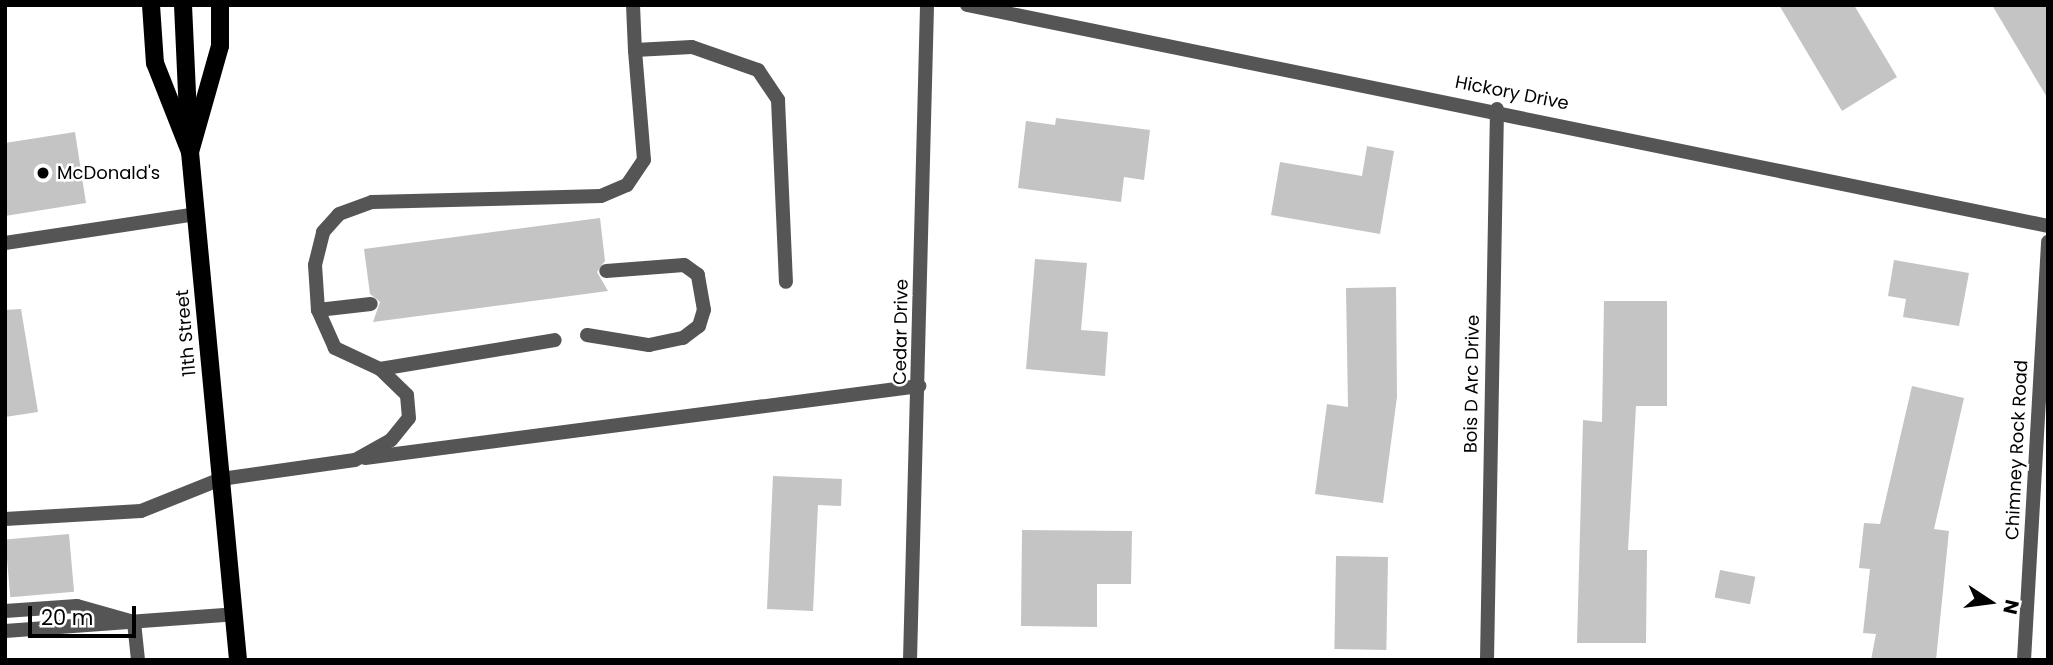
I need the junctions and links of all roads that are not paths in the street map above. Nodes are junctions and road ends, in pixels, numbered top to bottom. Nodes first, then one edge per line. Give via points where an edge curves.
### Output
1 (151, 5) edge
2 (183, 5) edge
3 (220, 5) edge
4 (633, 5) edge
5 (927, 5) edge
6 (967, 5) edge
7 (635, 50) junction
8 (1497, 109) junction
9 (190, 152) junction
10 (196, 214) junction
11 (2048, 226) edge
12 (2048, 242) edge
13 (5, 243) edge
14 (606, 271) dead end
15 (786, 282) dead end
16 (371, 304) dead end
17 (318, 310) junction
18 (587, 335) dead end
19 (555, 340) dead end
20 (380, 369) junction
21 (919, 386) junction
22 (355, 460) junction
23 (220, 479) junction
24 (5, 519) edge
25 (5, 611) edge
26 (233, 614) junction
27 (134, 622) junction
28 (5, 631) edge
29 (138, 660) edge
30 (238, 660) edge
31 (910, 660) edge
32 (1487, 660) edge
33 (2024, 660) edge

1 - 9 main road via 163,82
2 - 9 main road
3 - 9 main road, 11th Street via 220,47
4 - 7 street
5 - 21 street, Cedar Drive
6 - 8 street, Hickory Drive
7 - 15 street via 692,47 758,70 778,100
7 - 17 street via 644,160 627,185 601,197 372,202 339,214 323,232 315,265
8 - 11 street, Hickory Drive
8 - 32 street, Bois D Arc Drive
9 - 10 main road, 11th Street
10 - 13 street
10 - 23 main road, 11th Street
12 - 33 street, Chimney Rock Road
14 - 18 street via 684,265 698,275 704,310 699,326 683,338 649,345
16 - 17 street
17 - 20 street via 335,348
19 - 20 street
20 - 22 street via 407,395 409,418 391,440
21 - 22 street
21 - 31 street, Cedar Drive
22 - 23 street
23 - 24 street via 141,511
23 - 26 main road, 11th Street
25 - 27 street via 77,606
26 - 27 street
26 - 30 main road, 11th Street
27 - 28 street
27 - 29 street

